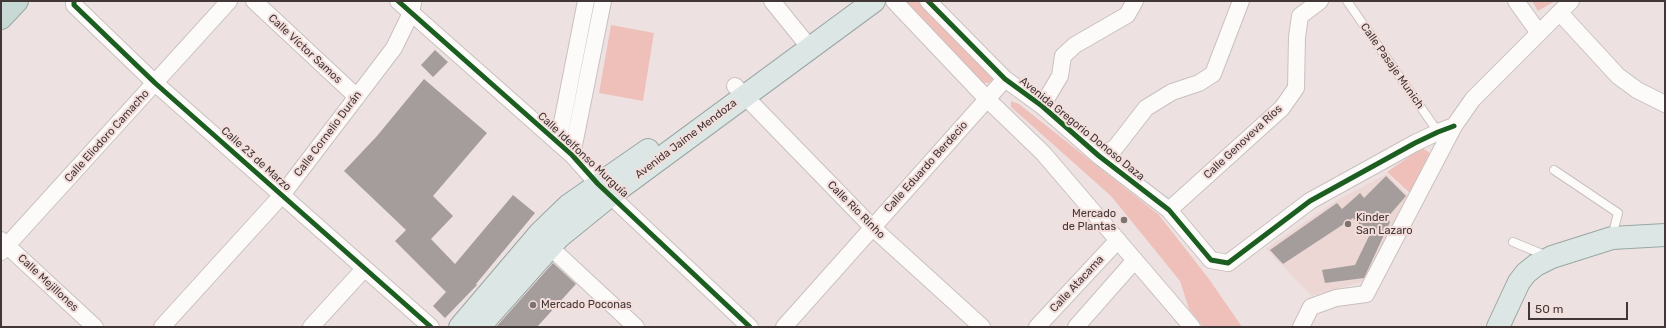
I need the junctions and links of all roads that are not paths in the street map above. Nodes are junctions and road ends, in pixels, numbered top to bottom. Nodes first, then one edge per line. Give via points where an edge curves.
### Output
1 (18, 1) edge
2 (74, 1) edge
3 (229, 1) edge
4 (254, 1) edge
5 (398, 1) edge
6 (586, 1) edge
7 (603, 1) edge
8 (772, 1) edge
9 (850, 1) edge
10 (874, 1) edge
11 (894, 1) edge
12 (928, 1) edge
13 (1135, 1) edge
14 (1320, 1) edge
15 (1347, 1) edge
16 (1516, 1) edge
17 (1571, 1) edge
18 (1236, 2) edge
19 (412, 7) edge
20 (1560, 13) junction
21 (1, 18) edge
22 (1539, 33) junction
23 (805, 42) junction
24 (1005, 79) junction
25 (155, 83) junction
26 (740, 91) junction
27 (357, 97) junction
28 (987, 98) junction
29 (1665, 104) edge
30 (1042, 106) junction
31 (1454, 126) junction
32 (1438, 132) junction
33 (558, 143) junction
34 (572, 155) junction
35 (1099, 156) junction
36 (1554, 170) dead end
37 (605, 189) junction
38 (282, 195) junction
39 (1169, 210) junction
40 (873, 228) junction
41 (1665, 235) edge
42 (1612, 238) junction
43 (1118, 240) junction
44 (1513, 242) dead end
45 (3, 246) edge
46 (550, 247) junction
47 (1552, 258) junction
48 (1136, 260) junction
49 (364, 269) junction
50 (95, 327) edge
51 (162, 327) edge
52 (311, 327) edge
53 (431, 327) edge
54 (460, 327) edge
55 (479, 327) edge
56 (636, 327) edge
57 (750, 327) edge
58 (784, 327) edge
59 (982, 327) edge
60 (1037, 327) edge
61 (1076, 327) edge
62 (1192, 327) edge
63 (1301, 327) edge
64 (1498, 327) edge

1 - 21 highway
2 - 25 street, Calle 23 de Marzo via 74,5
3 - 25 street, Calle Eliodoro Camacho
4 - 27 street, Calle Víctor Samos
5 - 19 street, Calle Idelfonso Murguía
6 - 33 street
7 - 34 street
8 - 23 street
9 - 23 main road, Avenida Jaime Mendoza
10 - 23 main road, Avenida Jaime Mendoza
11 - 28 street
12 - 24 street, Avenida Gregorio Donoso Daza
13 - 30 street via 1127,15 1075,45 1063,56 1060,76
14 - 39 street, Calle Genoveva Ríos via 1300,16 1296,88 1282,108
15 - 32 lane, Calle Pasaje Munich
16 - 22 street
17 - 20 street
18 - 35 street via 1213,74 1199,83 1172,92 1146,108 1115,148
19 - 27 street, Calle Cornelio Durán via 394,48
19 - 33 street, Calle Idelfonso Murguía
20 - 22 street
20 - 29 street via 1618,76 1637,90
22 - 31 street via 1473,100
23 - 26 main road, Avenida Jaime Mendoza
24 - 28 street, Calle Eduardo Berdecio
24 - 30 street, Avenida Gregorio Donoso Daza
25 - 38 street, Calle 23 de Marzo
25 - 45 street, Calle Eliodoro Camacho
26 - 37 main road, Avenida Jaime Mendoza
26 - 40 street, Calle Rio Rinho
27 - 38 street, Calle Cornelio Durán
28 - 40 street, Calle Eduardo Berdecio
28 - 43 street via 1043,153
30 - 35 street, Avenida Gregorio Donoso Daza
31 - 32 street
31 - 63 street via 1366,294 1336,298 1311,307
32 - 39 street, Avenida Gregorio Donoso Daza via 1310,201 1228,263 1211,260
33 - 34 street, Calle Idelfonso Murguía
34 - 37 street, Calle Idelfonso Murguía
35 - 39 street, Avenida Gregorio Donoso Daza
36 - 42 lane via 1618,213
37 - 46 main road, Avenida Jaime Mendoza
37 - 54 main road, Avenida Jaime Mendoza via 569,205 539,234
37 - 57 street, Calle Idelfonso Murguía
38 - 49 street, Calle 23 de Marzo
38 - 51 street, Calle Cornelio Durán
40 - 58 street, Calle Eduardo Berdecio
40 - 59 street, Calle Rio Rinho
41 - 42 main road
42 - 47 main road
43 - 48 street
43 - 60 street, Calle Atacama
44 - 47 lane
45 - 50 street, Calle Mejillones
46 - 55 main road, Avenida Jaime Mendoza
46 - 56 street
47 - 64 main road via 1526,273 1519,282
48 - 61 street
48 - 62 street
49 - 52 street
49 - 53 street, Calle 23 de Marzo

